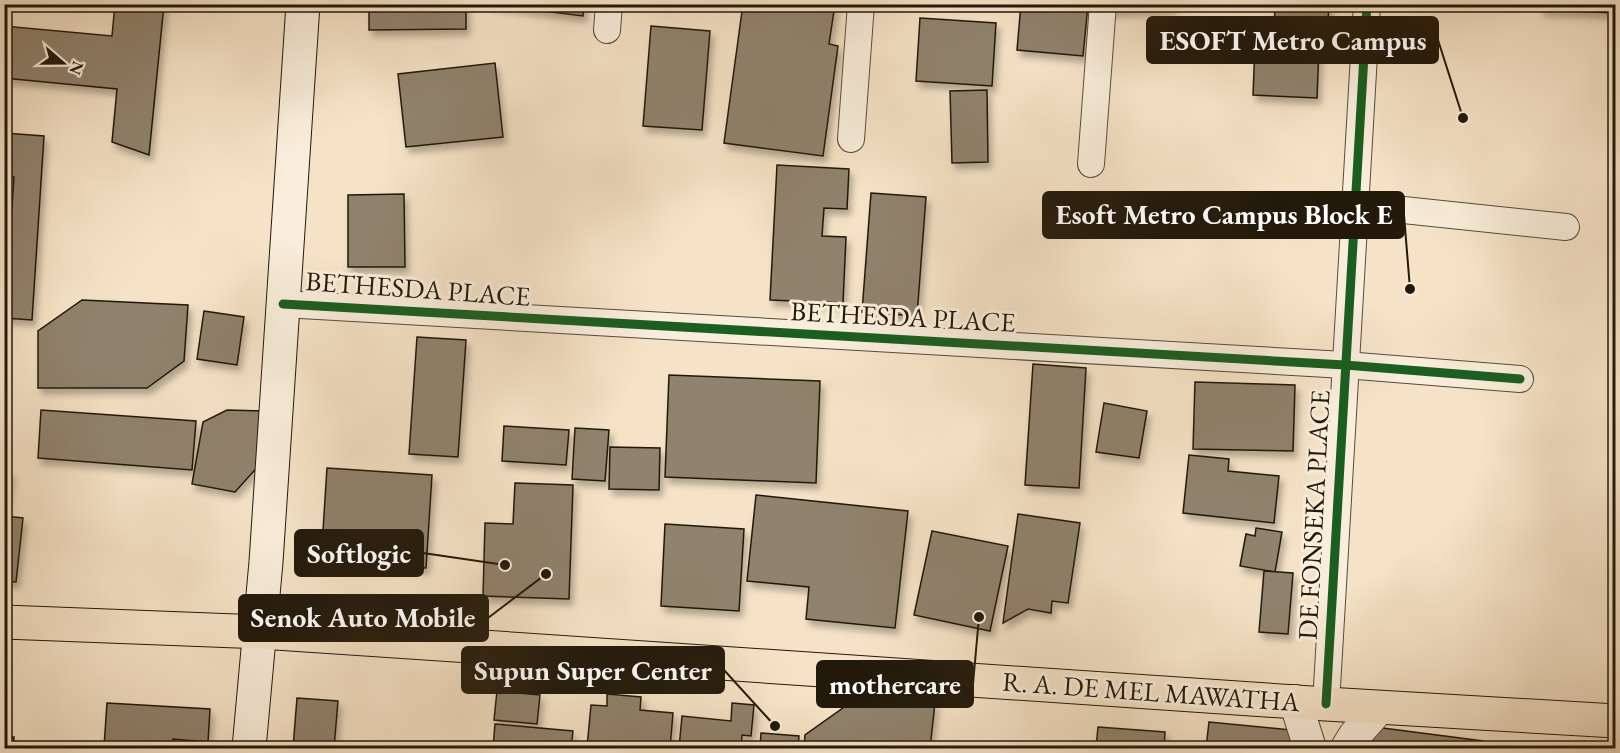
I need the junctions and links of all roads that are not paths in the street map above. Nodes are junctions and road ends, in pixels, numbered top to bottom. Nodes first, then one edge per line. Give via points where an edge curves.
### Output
1 (303, 4) edge
2 (609, 4) edge
3 (861, 4) edge
4 (1103, 4) edge
5 (1366, 4) edge
6 (607, 30) dead end
7 (851, 139) dead end
8 (1091, 164) dead end
9 (1356, 205) junction
10 (1566, 227) dead end
11 (283, 304) junction
12 (1345, 365) junction
13 (1520, 379) dead end
14 (4, 622) edge
15 (261, 632) junction
16 (1311, 703) junction
17 (1380, 707) junction
18 (1616, 721) edge
19 (249, 748) edge
20 (1310, 748) edge
21 (1347, 748) edge

1 - 11 main road
2 - 6 street
3 - 7 street
4 - 8 street
5 - 9 street, DE FONSEKA PLACE
9 - 10 street
9 - 12 street, DE FONSEKA PLACE
11 - 12 street, BETHESDA PLACE
11 - 15 main road
12 - 13 street, BETHESDA PLACE
12 - 16 street, DE FONSEKA PLACE
14 - 15 highway, R. A. DE MEL MAWATHA
15 - 16 highway, R. A. DE MEL MAWATHA
15 - 19 main road
16 - 17 highway, R. A. DE MEL MAWATHA
16 - 20 street, DE FONSEKA PLACE
17 - 18 highway, R. A. DE MEL MAWATHA
17 - 21 street

